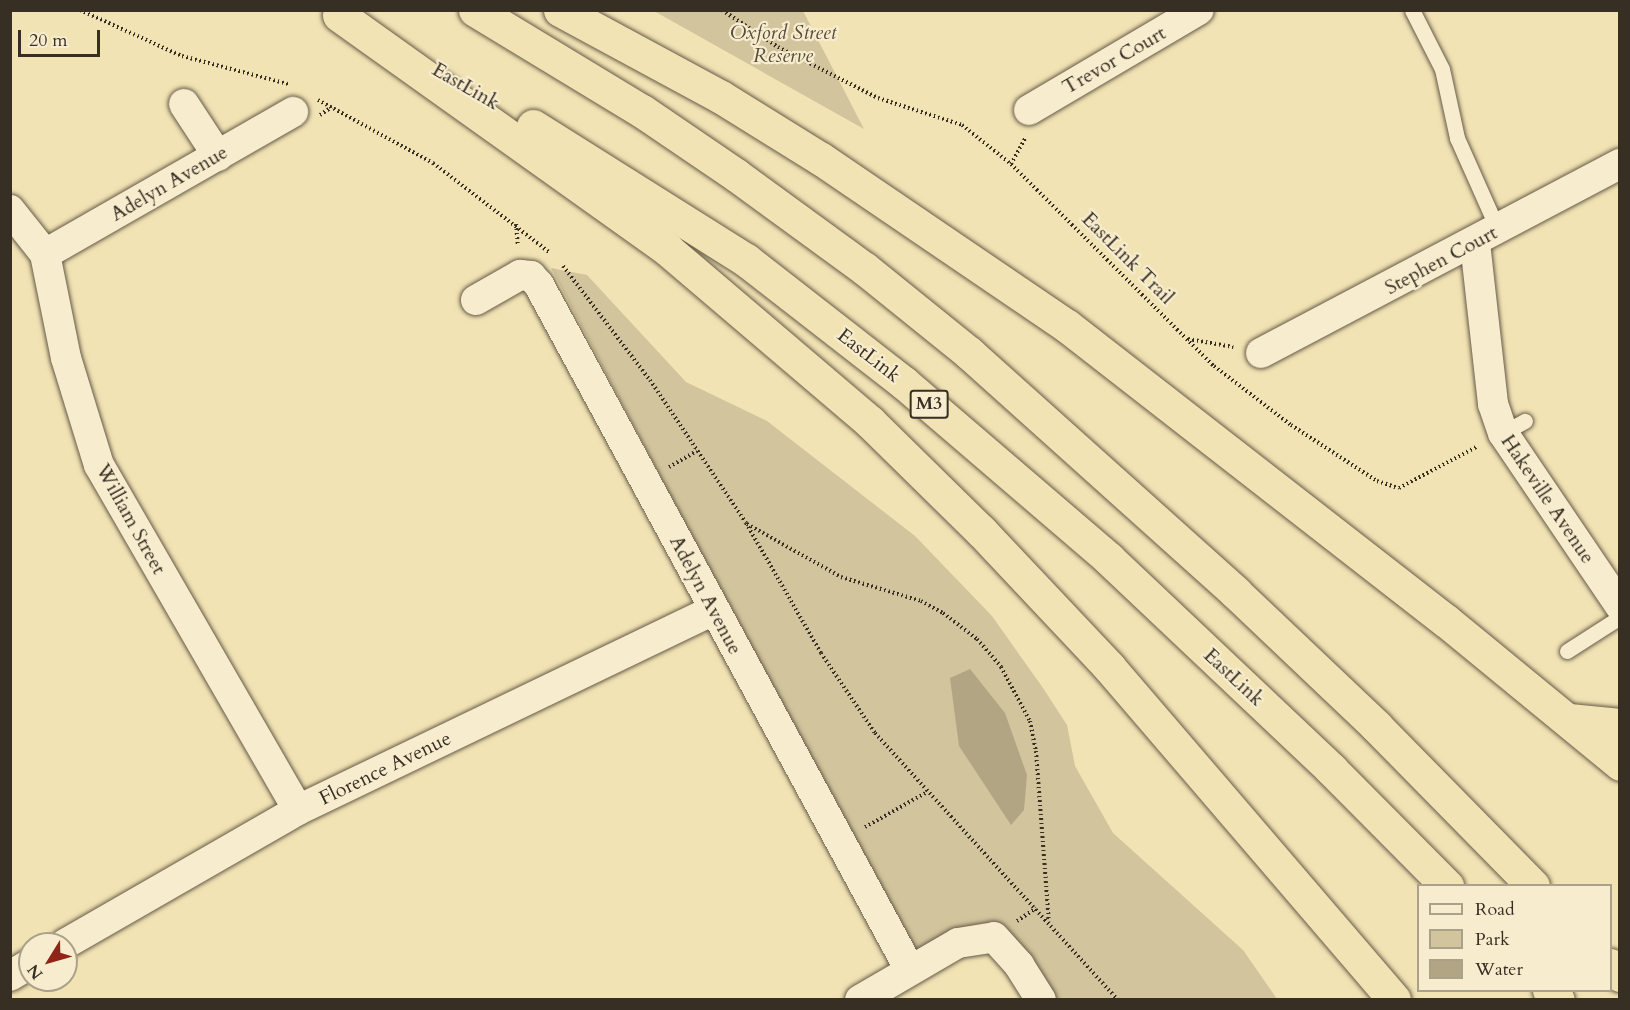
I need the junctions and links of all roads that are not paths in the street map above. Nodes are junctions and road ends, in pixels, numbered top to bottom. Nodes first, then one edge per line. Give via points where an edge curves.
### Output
1 (475, 10) edge
2 (560, 10) edge
3 (1199, 10) edge
4 (1412, 10) edge
5 (335, 13) edge
6 (184, 104) dead end
7 (1029, 110) dead end
8 (293, 112) dead end
9 (218, 156) junction
10 (1620, 164) edge
11 (10, 210) edge
12 (1486, 237) junction
13 (45, 254) junction
14 (476, 300) dead end
15 (1261, 353) road end
16 (1620, 606) edge
17 (714, 610) junction
18 (1620, 617) edge
19 (1567, 651) dead end
20 (1569, 720) junction
21 (1620, 725) edge
22 (1620, 764) edge
23 (298, 810) junction
24 (1446, 884) edge
25 (1532, 884) edge
26 (78, 937) edge
27 (910, 970) junction
28 (860, 999) edge
29 (1041, 999) edge
30 (1394, 999) edge

1 - 25 highway via 642,111 736,176 865,269 969,353 1235,592 1392,742
2 - 20 highway via 721,97 821,159 1068,326
3 - 7 street, Trevor Court
4 - 12 lane via 1442,69
5 - 24 highway, EastLink / M3 via 463,84 662,204 746,260 851,341 1108,560 1331,769
5 - 30 highway via 668,250 870,422 981,531 1093,650
6 - 9 street
8 - 9 street, Adelyn Avenue
9 - 13 street, Adelyn Avenue
10 - 12 street, Stephen Court
11 - 13 street, William Street
12 - 15 street, Stephen Court
12 - 16 street, Hakeville Avenue via 1493,404 1514,427
13 - 23 street, William Street via 66,358 99,465
14 - 17 street, Adelyn Avenue via 520,275 531,276 539,285
17 - 23 street, Florence Avenue
17 - 27 street, Adelyn Avenue
18 - 19 lane
20 - 21 highway
20 - 22 highway
23 - 26 street, Florence Avenue
27 - 28 street
27 - 29 street via 958,943 994,937 1019,965

